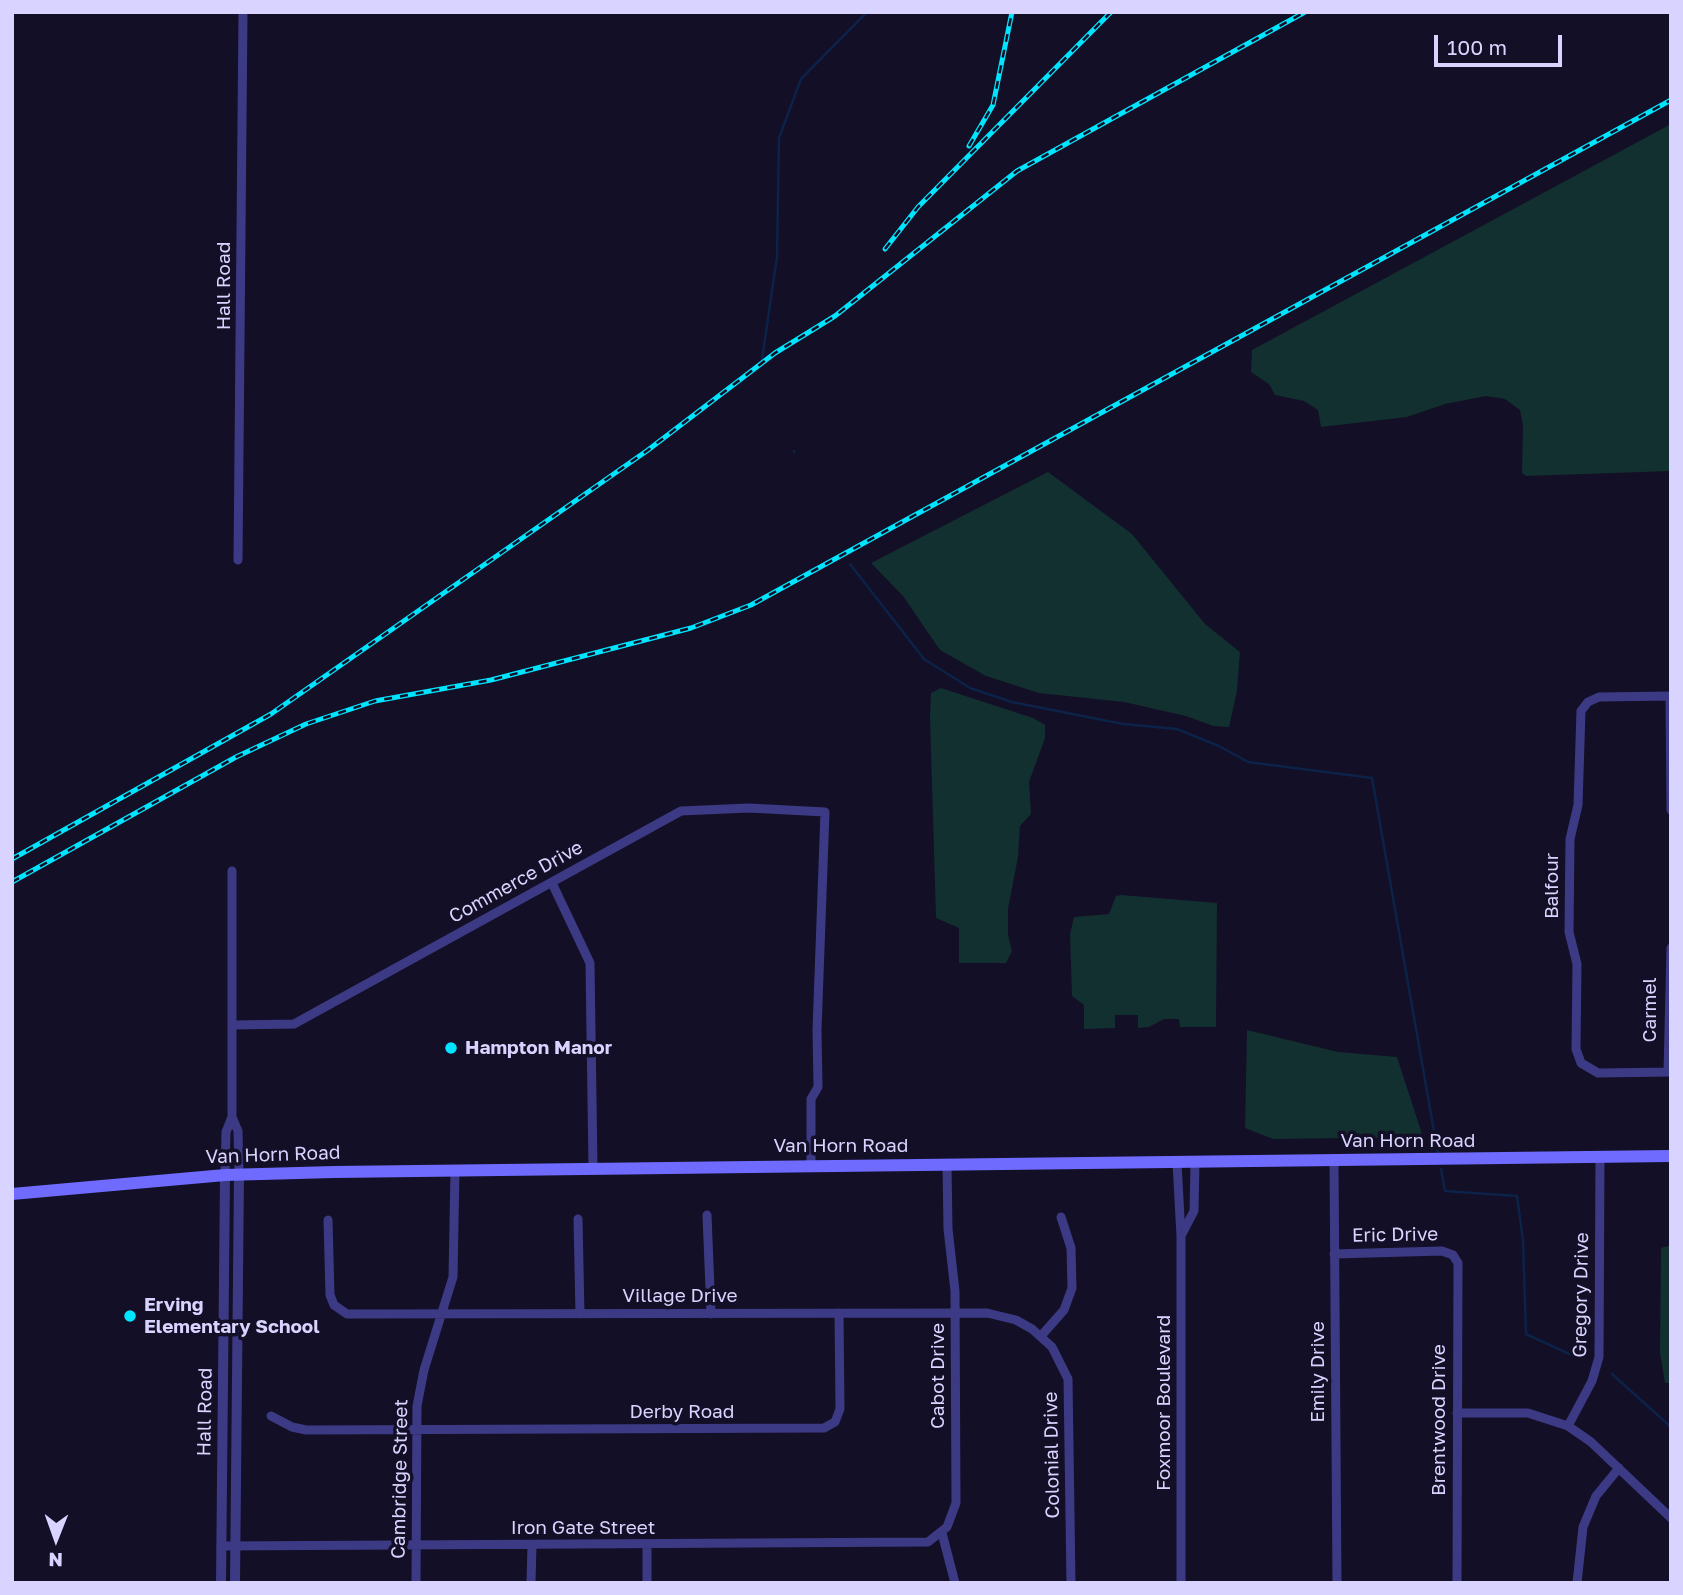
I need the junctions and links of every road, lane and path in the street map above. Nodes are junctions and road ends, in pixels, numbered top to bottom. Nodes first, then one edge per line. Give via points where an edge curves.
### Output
1 (243, 12) edge
2 (238, 560) dead end
3 (1670, 697) edge
4 (1671, 810) edge
5 (232, 871) dead end
6 (552, 883) junction
7 (1671, 948) edge
8 (234, 1024) junction
9 (1669, 1072) edge
10 (232, 1117) junction
11 (1671, 1156) edge
12 (1600, 1158) junction
13 (1334, 1161) junction
14 (1195, 1162) junction
15 (1177, 1163) junction
16 (947, 1165) junction
17 (811, 1166) junction
18 (593, 1168) junction
19 (455, 1170) junction
20 (239, 1174) junction
21 (225, 1175) junction
22 (12, 1194) edge
23 (707, 1215) dead end
24 (1062, 1217) dead end
25 (578, 1219) dead end
26 (328, 1220) dead end
27 (1181, 1236) junction
28 (1334, 1254) junction
29 (1455, 1258) joint
30 (839, 1313) junction
31 (955, 1313) junction
32 (580, 1314) junction
33 (711, 1314) junction
34 (442, 1315) junction
35 (1041, 1336) junction
36 (1457, 1413) junction
37 (271, 1416) dead end
38 (1568, 1426) junction
39 (417, 1430) junction
40 (1619, 1468) junction
41 (222, 1474) junction
42 (236, 1474) junction
43 (1670, 1518) edge
44 (942, 1533) junction
45 (532, 1545) junction
46 (647, 1545) junction
47 (221, 1546) junction
48 (236, 1546) junction
49 (416, 1546) junction
50 (1183, 1570) junction
51 (221, 1583) edge
52 (236, 1583) edge
53 (416, 1583) edge
54 (531, 1583) edge
55 (647, 1583) edge
56 (955, 1583) edge
57 (1072, 1583) edge
58 (1181, 1583) edge
59 (1186, 1583) edge
60 (1337, 1583) edge
61 (1457, 1583) edge
62 (1577, 1583) edge

1 - 2 street, Hall Road
3 - 4 street
3 - 9 street, Balfour via 1599,697 1581,711 1578,805 1570,839 1569,932 1577,964 1576,1049 1581,1063 1598,1073
5 - 8 street, Hall Road
6 - 8 street, Commerce Drive via 294,1024
6 - 17 street, Commerce Drive via 681,811 825,812 818,1087 811,1099
6 - 18 street via 590,963
7 - 9 street, Carmel
8 - 10 street, Hall Road
10 - 20 street, Hall Road via 238,1131
10 - 21 street, Hall Road via 226,1132
11 - 12 main road, Van Horn Road
12 - 13 main road, Van Horn Road
12 - 38 street, Gregory Drive via 1599,1357
13 - 14 main road, Van Horn Road
13 - 28 street, Emily Drive
14 - 15 main road, Van Horn Road
14 - 27 street, Foxmoor Boulevard via 1194,1211
15 - 16 main road, Van Horn Road
15 - 27 street, Foxmoor Boulevard
16 - 17 main road, Van Horn Road
16 - 31 street, Cabot Drive
17 - 18 main road, Van Horn Road
18 - 19 main road, Van Horn Road
19 - 20 main road, Van Horn Road
19 - 34 street, Cambridge Street via 455,1267
20 - 21 main road, Van Horn Road
20 - 42 street, Hall Road
21 - 22 main road, Van Horn Road
21 - 41 street, Hall Road
23 - 33 street
24 - 35 street via 1071,1248 1072,1288 1064,1310
25 - 32 street
26 - 34 street, Village Drive via 334,1305 347,1314
27 - 50 street, Foxmoor Boulevard
28 - 29 street, Eric Drive via 1442,1251
28 - 60 street, Emily Drive
29 - 36 street, Brentwood Drive via 1459,1268
30 - 31 street, Village Drive
30 - 33 street, Village Drive
30 - 39 street, Derby Road via 840,1409 835,1422 824,1428
31 - 35 street, Village Drive via 1005,1316
31 - 44 street, Cabot Drive via 956,1503
32 - 33 street, Village Drive
32 - 34 street, Village Drive
34 - 39 street, Cambridge Street via 420,1385
35 - 57 street, Colonial Drive via 1061,1362 1070,1394
36 - 38 street via 1528,1413
36 - 61 street, Brentwood Drive
37 - 39 street, Derby Road via 306,1430
38 - 40 street
39 - 49 street, Cambridge Street
40 - 43 street
40 - 62 street via 1596,1496 1583,1527
41 - 42 street
41 - 47 street, Hall Road
42 - 48 street, Hall Road
44 - 46 street, Iron Gate Street via 917,1544
44 - 56 street
45 - 46 street, Iron Gate Street
45 - 49 street, Iron Gate Street
45 - 54 street
46 - 55 street
47 - 48 street, Iron Gate Street
47 - 51 street, Hall Road
48 - 49 street, Iron Gate Street
48 - 52 street, Hall Road
49 - 53 street, Cambridge Street
50 - 58 street, Foxmoor Boulevard
50 - 59 street, Foxmoor Boulevard

